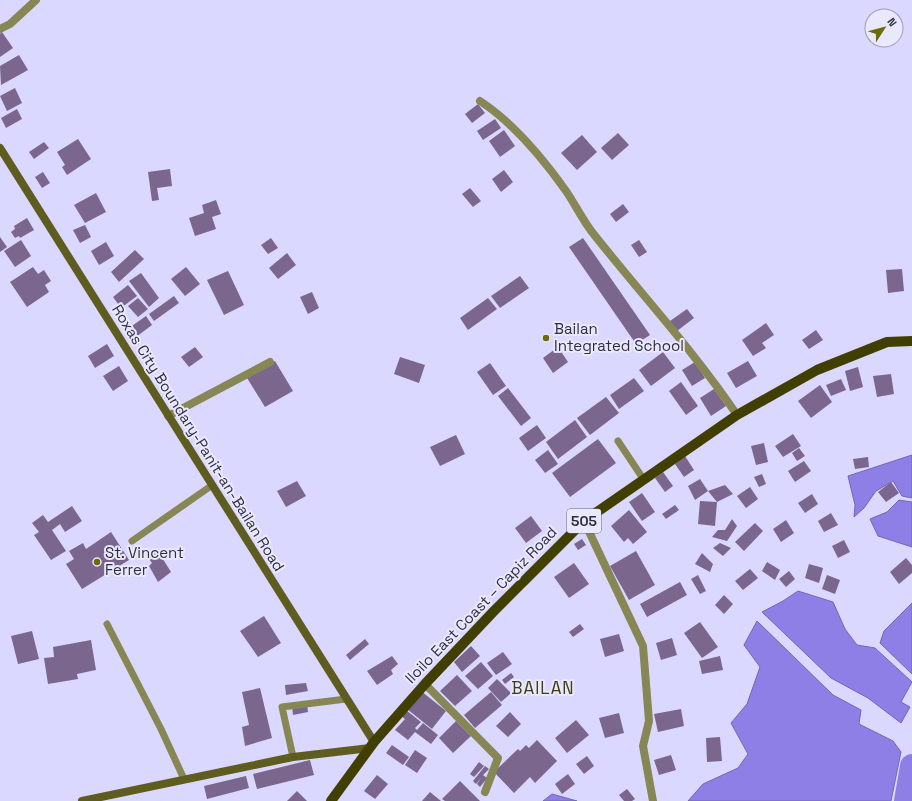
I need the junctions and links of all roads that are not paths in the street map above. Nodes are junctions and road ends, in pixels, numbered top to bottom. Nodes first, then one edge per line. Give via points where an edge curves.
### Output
1 (36, 0) edge
2 (0, 29) edge
3 (480, 101) dead end
4 (0, 148) edge
5 (912, 341) edge
6 (270, 362) dead end
7 (737, 415) junction
8 (168, 416) junction
9 (618, 441) dead end
10 (644, 480) junction
11 (212, 486) junction
12 (584, 521) junction
13 (132, 541) dead end
14 (107, 624) dead end
15 (425, 684) junction
16 (346, 699) junction
17 (372, 745) junction
18 (293, 757) junction
19 (184, 779) junction
20 (485, 792) dead end
21 (82, 801) edge
22 (331, 801) edge
23 (652, 801) edge

1 - 2 street via 10,24
3 - 7 street via 529,144 565,190 591,230 711,376
4 - 8 main road, Roxas City Boundary-Panit-an-Bailan Road
5 - 7 main road, Iloilo East Coast – Capiz Road / 505 via 887,342 817,370
6 - 8 street
7 - 10 main road, Iloilo East Coast – Capiz Road / 505
8 - 11 main road, Roxas City Boundary-Panit-an-Bailan Road
9 - 10 lane
10 - 12 main road, Iloilo East Coast – Capiz Road / 505
11 - 13 lane
11 - 16 main road, Roxas City Boundary-Panit-an-Bailan Road
12 - 15 main road, Iloilo East Coast – Capiz Road / 505
12 - 23 street via 643,646 649,721 643,746
14 - 19 lane
15 - 17 main road, Iloilo East Coast – Capiz Road / 505
15 - 20 street via 498,758
16 - 17 main road, Roxas City Boundary-Panit-an-Bailan Road
16 - 18 lane via 282,707
17 - 18 main road
17 - 22 main road, Iloilo East Coast – Capiz Road / 505
18 - 19 main road
19 - 21 main road

